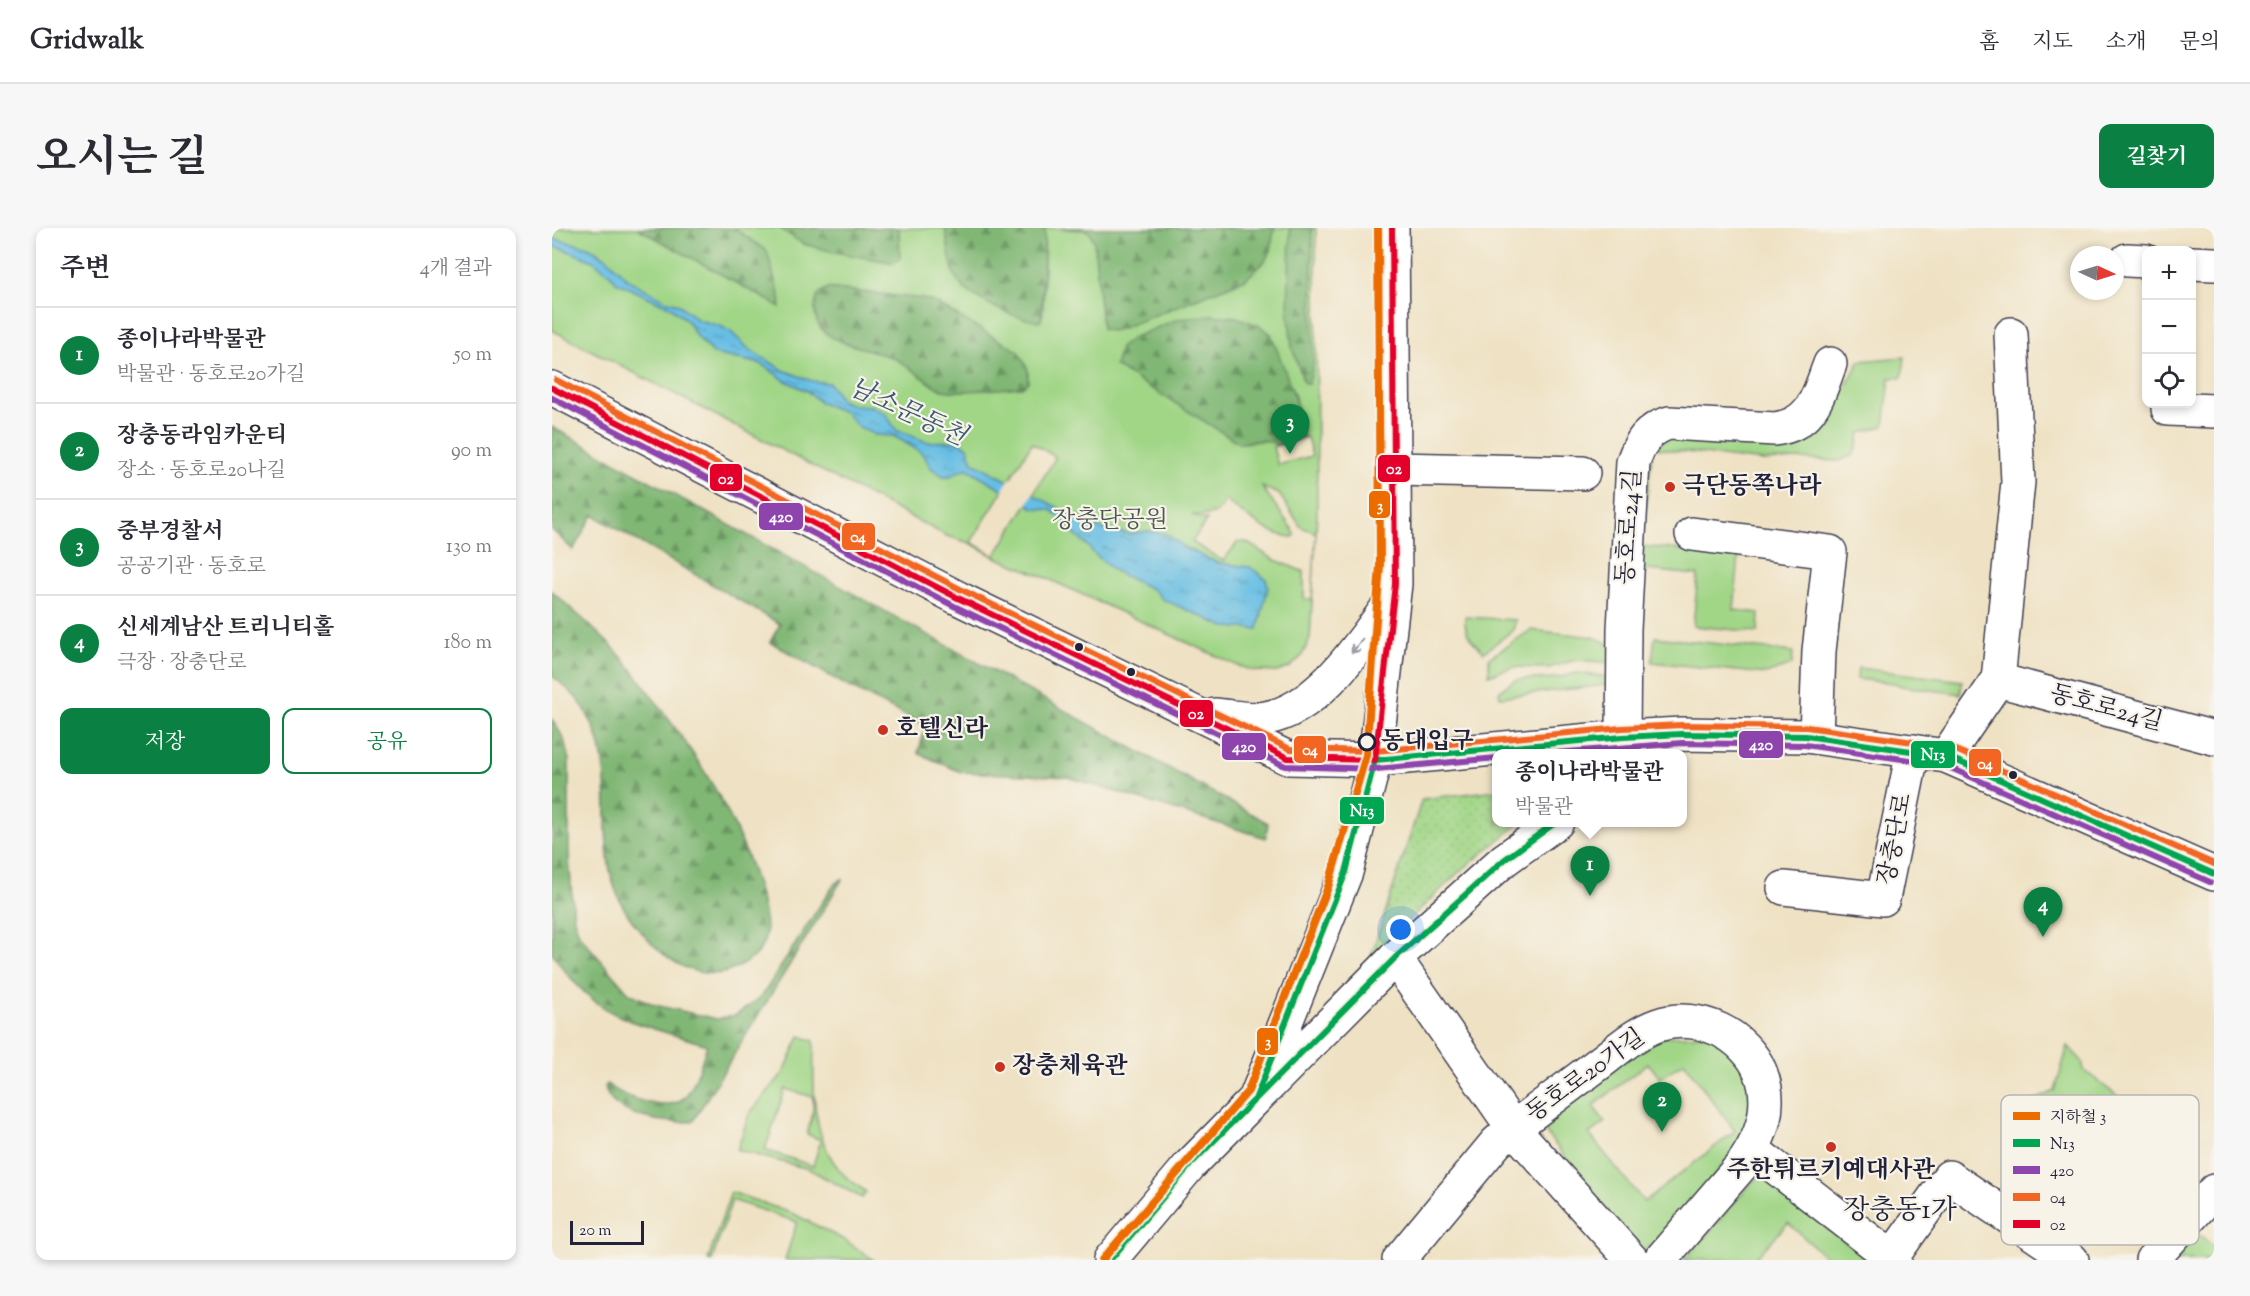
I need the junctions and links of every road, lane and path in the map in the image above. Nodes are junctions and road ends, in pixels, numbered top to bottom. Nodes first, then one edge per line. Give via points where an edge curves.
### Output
1 (1392, 228) edge
2 (2196, 263) edge
3 (2214, 264) edge
4 (2011, 334) dead end
5 (1830, 364) dead end
6 (552, 388) edge
7 (2168, 410) dead end
8 (2214, 411) edge
9 (1394, 469) junction
10 (1583, 473) dead end
11 (1692, 534) dead end
12 (1394, 592) junction
13 (1998, 680) junction
14 (1196, 713) junction
15 (1682, 734) junction
16 (1623, 737) junction
17 (1816, 737) junction
18 (2214, 738) edge
19 (1492, 749) edge
20 (1494, 749) edge
21 (1660, 749) edge
22 (1913, 751) junction
23 (1946, 756) junction
24 (1375, 760) junction
25 (1550, 827) edge
26 (2214, 874) edge
27 (1784, 888) dead end
28 (1395, 958) junction
29 (1256, 1097) junction
30 (1513, 1128) junction
31 (1753, 1150) junction
32 (2214, 1191) edge
33 (2199, 1208) edge
34 (2001, 1212) edge
35 (2050, 1245) edge
36 (2165, 1245) edge
37 (1892, 1259) edge
38 (1110, 1260) edge
39 (1399, 1260) edge
40 (1632, 1260) edge
41 (1660, 1260) edge
42 (2072, 1260) edge
43 (2152, 1260) edge

1 - 9 street
2 - 3 street
4 - 13 street via 2018,482
5 - 16 street, 동호로24길 via 1815,404 1803,419 1787,427 1669,423 1649,432 1639,445 1633,462
6 - 14 street via 958,598
7 - 8 street
9 - 10 street
9 - 12 street
11 - 17 street via 1830,552 1819,651
12 -> 14 street via 1335,674 1293,710 1264,719
12 - 24 street
13 - 18 street, 동호로24길
13 - 23 street
14 - 24 street via 1288,758
15 - 16 street
15 - 17 street
15 - 21 street
16 - 20 street
17 - 22 street
19 - 24 street
22 - 23 street
22 - 27 street, 장충단로 via 1883,899
23 - 26 street
24 - 29 street via 1346,872
25 - 28 street via 1504,860
28 - 29 street
28 - 30 street, 동호로20가길
29 - 38 street via 1190,1165
30 - 31 street, 동호로20가길 via 1633,1038 1658,1025 1683,1021 1707,1024 1729,1034 1748,1051 1760,1071 1766,1094 1764,1125
30 - 39 street, 동호로20가길 via 1496,1143
30 - 40 street, 동호로20가길
31 - 37 street
31 - 41 street
32 - 33 street
34 - 37 street via 1948,1177
35 - 42 street
36 - 43 street

